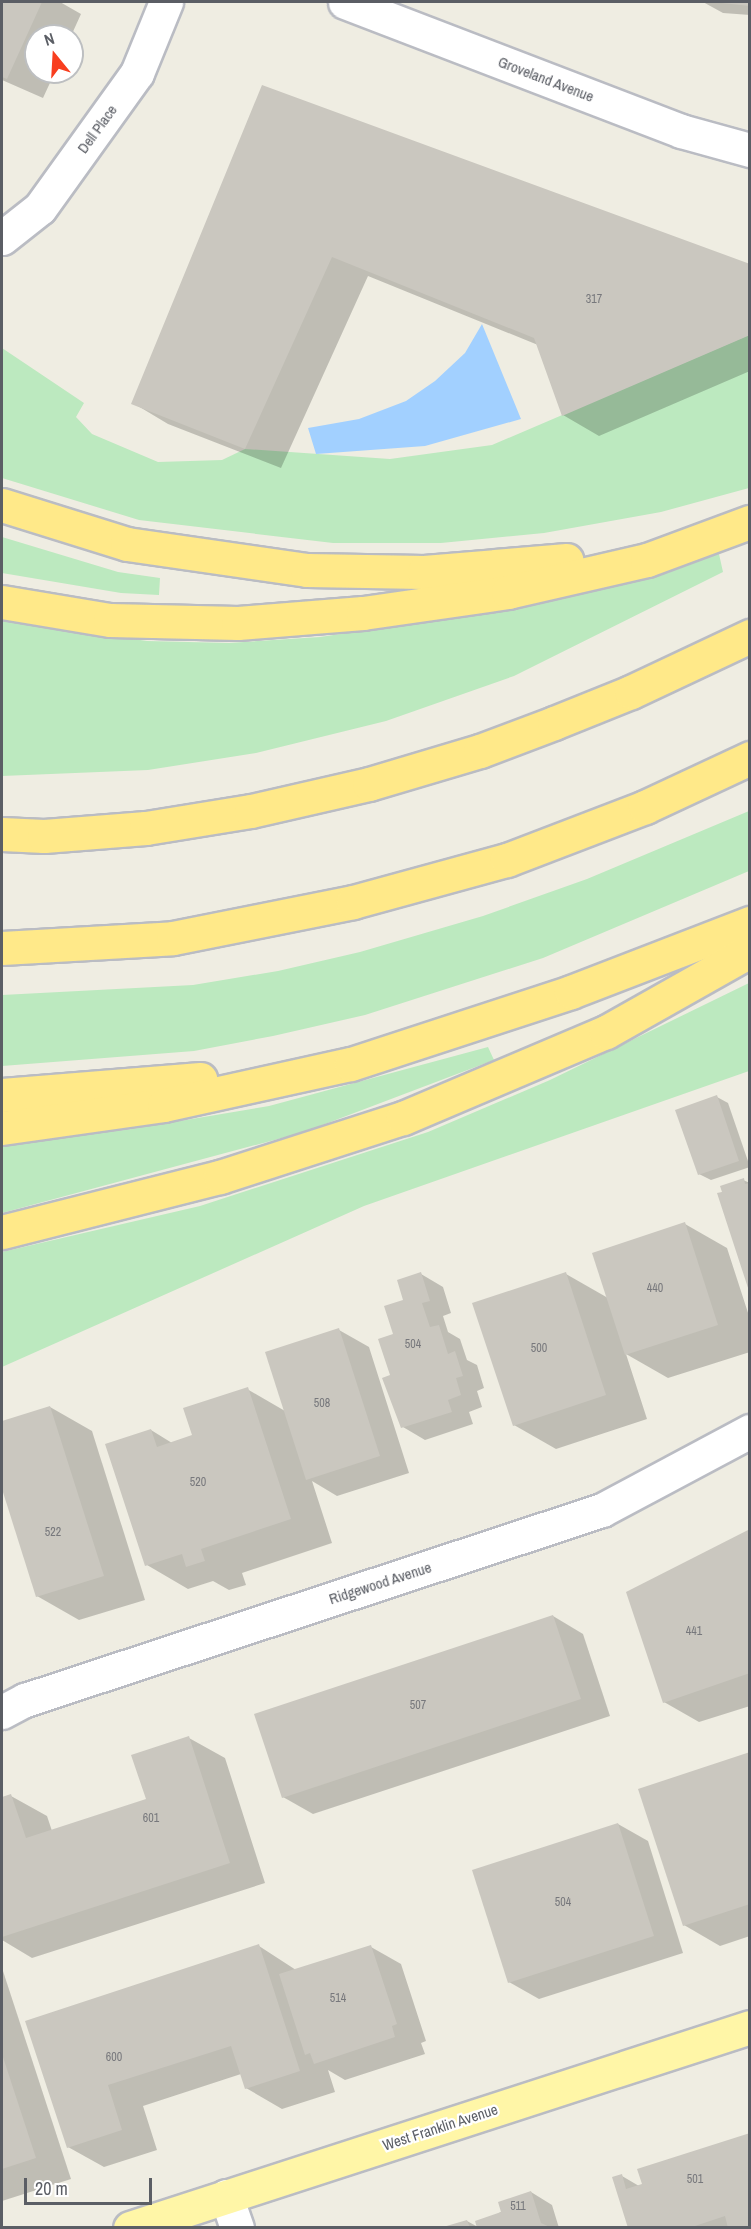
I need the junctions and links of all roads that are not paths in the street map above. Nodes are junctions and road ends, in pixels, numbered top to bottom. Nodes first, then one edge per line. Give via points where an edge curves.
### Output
1 (166, 2) edge
2 (345, 2) edge
3 (750, 150) edge
4 (2, 238) edge
5 (2, 505) edge
6 (750, 521) edge
7 (2, 602) edge
8 (750, 636) edge
9 (750, 758) edge
10 (2, 834) edge
11 (750, 923) edge
12 (2, 948) edge
13 (750, 951) edge
14 (457, 1029) junction
15 (2, 1095) edge
16 (2, 1128) edge
17 (2, 1232) edge
18 (750, 1431) edge
19 (2, 1712) edge
20 (750, 2027) edge
21 (226, 2196) junction
22 (130, 2228) edge
23 (237, 2228) edge

1 - 4 street, Dell Place via 137,73 40,208
2 - 3 street, Groveland Avenue via 681,131
5 - 6 highway via 104,538 155,549 275,567 362,573 463,571 564,561 641,549
6 - 7 highway via 647,560 508,592 363,614 238,623 110,620
8 - 10 highway via 554,723 480,751 380,781 251,811 146,828 44,836
9 - 12 highway via 645,807 517,856 353,902 173,938
11 - 14 highway via 636,969
13 - 17 highway via 606,1032 404,1118 257,1167
14 - 15 highway via 350,1056 237,1075
14 - 16 highway via 351,1064 242,1090
18 - 19 street, Ridgewood Avenue via 602,1510 25,1700
20 - 21 main road, West Franklin Avenue
21 - 22 main road, West Franklin Avenue
21 - 23 street

